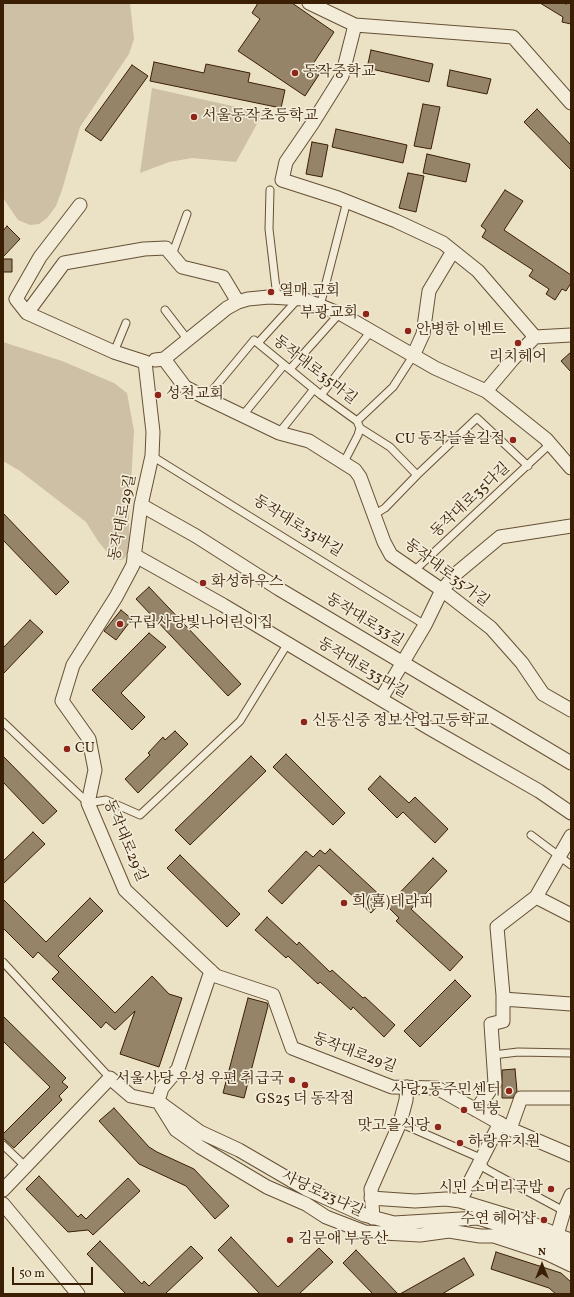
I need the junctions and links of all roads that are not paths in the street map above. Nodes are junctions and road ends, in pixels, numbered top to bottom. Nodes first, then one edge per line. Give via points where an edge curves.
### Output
1 (309, 3) edge
2 (356, 25) junction
3 (571, 103) edge
4 (270, 190) dead end
5 (347, 201) junction
6 (80, 205) dead end
7 (187, 214) dead end
8 (453, 252) junction
9 (172, 255) junction
10 (277, 297) junction
11 (298, 299) junction
12 (238, 302) junction
13 (320, 306) junction
14 (165, 310) dead end
15 (27, 313) junction
16 (339, 314) junction
17 (126, 323) dead end
18 (371, 331) junction
19 (571, 335) edge
20 (535, 337) junction
21 (188, 340) junction
22 (256, 342) junction
23 (114, 352) junction
24 (413, 356) junction
25 (164, 359) junction
26 (145, 362) junction
27 (287, 367) junction
28 (314, 389) junction
29 (486, 392) junction
30 (322, 395) junction
31 (206, 398) junction
32 (243, 415) junction
33 (359, 424) junction
34 (279, 433) junction
35 (550, 444) junction
36 (152, 456) junction
37 (344, 462) junction
38 (528, 466) junction
39 (571, 468) edge
40 (417, 475) junction
41 (141, 505) junction
42 (375, 514) junction
43 (571, 526) edge
44 (134, 555) junction
45 (414, 571) junction
46 (442, 590) junction
47 (425, 625) junction
48 (288, 643) junction
49 (402, 663) junction
50 (381, 699) junction
51 (571, 710) edge
52 (3, 722) edge
53 (571, 763) edge
54 (88, 803) junction
55 (571, 813) edge
56 (530, 835) dead end
57 (571, 836) edge
58 (559, 856) junction
59 (571, 865) edge
60 (536, 897) junction
61 (571, 915) edge
62 (3, 962) edge
63 (211, 970) junction
64 (503, 999) junction
65 (571, 1004) edge
66 (571, 1053) edge
67 (493, 1055) junction
68 (110, 1078) junction
69 (407, 1087) junction
70 (571, 1098) edge
71 (158, 1101) junction
72 (476, 1110) junction
73 (400, 1123) junction
74 (505, 1126) junction
75 (3, 1144) edge
76 (571, 1156) edge
77 (480, 1162) junction
78 (25, 1166) junction
79 (3, 1190) edge
80 (571, 1195) edge
81 (371, 1198) junction
82 (460, 1201) junction
83 (3, 1204) edge
84 (564, 1211) junction
85 (373, 1218) junction
86 (420, 1228) junction
87 (557, 1235) junction
88 (571, 1240) edge
89 (571, 1252) edge
90 (571, 1265) edge
91 (78, 1294) edge

1 - 2 street
2 - 3 street via 513,37
2 - 5 street via 342,76 286,162 282,180
4 - 10 lane via 269,229
5 - 8 street via 443,243
5 - 13 lane
6 - 15 street via 40,257 16,299
7 - 9 lane
8 - 20 street via 478,271
8 - 24 street via 429,291 423,334
9 - 12 street via 182,267 223,276
9 - 15 street via 166,248 144,249 64,263
10 - 11 street
10 - 12 street
11 - 13 street
11 - 22 lane
12 - 21 street
13 - 16 street
14 - 21 lane
15 - 23 street
16 - 18 street
16 - 27 lane
17 - 23 lane
18 - 24 street
18 - 30 lane
19 - 20 street
20 - 29 street
21 - 25 street
22 - 27 lane, 동작대로35마길
22 - 31 lane
23 - 26 street
24 - 29 street
24 - 33 lane via 393,387
25 - 26 street
25 - 31 street, 동작대로35가길 via 185,387
26 - 36 street, 동작대로29길 via 153,432
27 - 28 lane, 동작대로35마길
27 - 32 lane
28 - 30 lane, 동작대로35마길
28 - 34 lane
29 - 35 street
30 - 33 lane, 동작대로35마길
31 - 32 street, 동작대로35가길
32 - 34 street, 동작대로35가길
33 - 37 lane via 358,435
33 - 40 lane via 390,447
34 - 37 street, 동작대로35가길 via 309,441
35 - 38 lane, 동작대로35다길
35 - 39 street
36 - 41 street, 동작대로29길
36 - 47 lane, 동작대로33바길
37 - 42 street, 동작대로35가길 via 360,477
38 - 40 lane, 동작대로35다길 via 477,418
38 - 45 lane, 동작대로35다길
40 - 42 lane, 동작대로35다길 via 385,508
41 - 44 street, 동작대로29길
41 - 49 street, 동작대로33길
42 - 45 street, 동작대로35가길 via 391,555
43 - 46 street via 500,537 458,572
44 - 48 street, 동작대로33마길
44 - 54 street, 동작대로29길 via 133,565 116,597 74,665 62,701 89,739 95,770
45 - 46 street, 동작대로35가길
46 - 47 street
46 - 51 street, 동작대로35가길 via 491,628 522,663 543,694
47 - 49 street
48 - 50 street, 동작대로33마길
48 - 54 lane via 240,721 140,815 106,800
49 - 50 street
49 - 53 street, 동작대로33길
50 - 55 street, 동작대로33마길 via 539,791
52 - 54 lane
54 - 63 street, 동작대로29길 via 125,890
56 - 58 lane
57 - 58 street
58 - 59 lane
58 - 60 street
60 - 61 street
60 - 64 street via 497,927
62 - 68 lane
63 - 69 street, 동작대로29길 via 216,976 273,995 292,1048 392,1087
63 - 71 street via 178,1069 162,1088
64 - 65 street
64 - 67 street via 503,1021 492,1024
66 - 67 lane via 518,1052
67 - 72 street via 495,1083
68 - 71 street, 사당로23나길 via 132,1096
68 - 78 street
69 - 72 street, 동작대로29길 via 437,1088
69 - 73 street, 동작대로29길
70 - 74 street via 521,1098
71 - 85 street, 사당로23나길 via 200,1132 239,1150 334,1203
71 - 86 street, 사당로23나길 via 176,1130 200,1147 267,1187 326,1216 365,1232
72 - 74 street, 동작대로29길
73 - 77 lane via 478,1157
73 - 81 street, 동작대로29길 via 371,1189
74 - 76 street, 동작대로29길
74 - 77 street
75 - 78 lane
77 - 82 street
77 - 84 lane via 486,1169
78 - 79 street
80 - 84 street
81 - 82 street
81 - 85 street, 동작대로29길
82 - 87 street via 528,1222
83 - 91 street
84 - 87 street
85 - 86 street, 사당로23나길
86 - 89 street, 사당로23나길 via 478,1218
86 - 90 street, 사당로23나길 via 494,1236 546,1253
87 - 88 street

